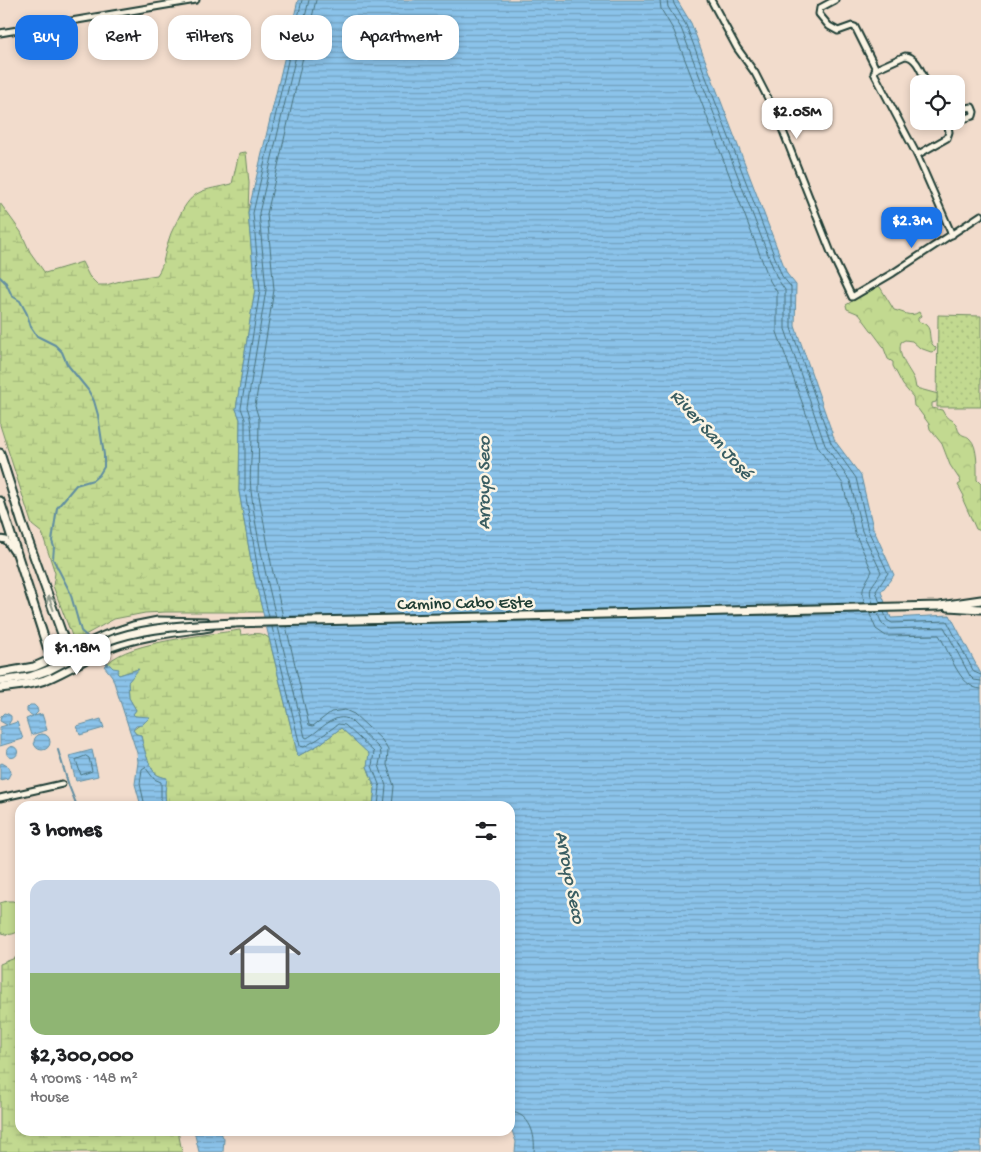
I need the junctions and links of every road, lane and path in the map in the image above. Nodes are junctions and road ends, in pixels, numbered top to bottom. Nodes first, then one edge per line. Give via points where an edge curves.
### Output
1 (196, 0) edge
2 (711, 0) edge
3 (835, 0) edge
4 (0, 33) edge
5 (876, 69) junction
6 (922, 75) edge
7 (965, 107) edge
8 (965, 118) edge
9 (949, 130) edge
10 (917, 155) junction
11 (981, 215) edge
12 (952, 235) junction
13 (0, 453) edge
14 (0, 501) edge
15 (0, 539) edge
16 (22, 568) junction
17 (981, 600) edge
18 (940, 606) junction
19 (981, 609) edge
20 (235, 623) junction
21 (69, 652) junction
22 (51, 660) junction
23 (75, 665) junction
24 (53, 672) junction
25 (0, 673) edge
26 (0, 681) edge
27 (0, 688) edge
28 (62, 784) dead end
29 (0, 798) edge

1 - 4 street
2 - 12 street via 777,116 852,297
3 - 5 street via 820,8 819,14 838,31 855,27
5 - 6 street via 909,56
5 - 10 street via 874,75
7 - 8 street via 973,108 974,112 973,116
9 - 10 street via 947,138
10 - 12 street
11 - 12 street
21 -> 13 main road
14 - 16 main road
15 - 16 street via 10,544
16 - 22 main road
17 - 18 main road, Camino Cabo Este
18 - 19 main road, Camino Cabo Este
18 - 20 main road, Camino Cabo Este
20 - 21 main road, bridge via 150,622 116,631
20 - 23 main road, bridge via 135,640
20 - 24 main road, Camino Cabo Este, bridge via 133,633 110,640
21 - 22 main road
21 - 23 main road
22 - 24 main road
22 - 25 main road via 24,670
23 - 24 main road
24 - 26 main road, Camino Cabo Este
24 - 27 main road via 34,683
28 - 29 street

